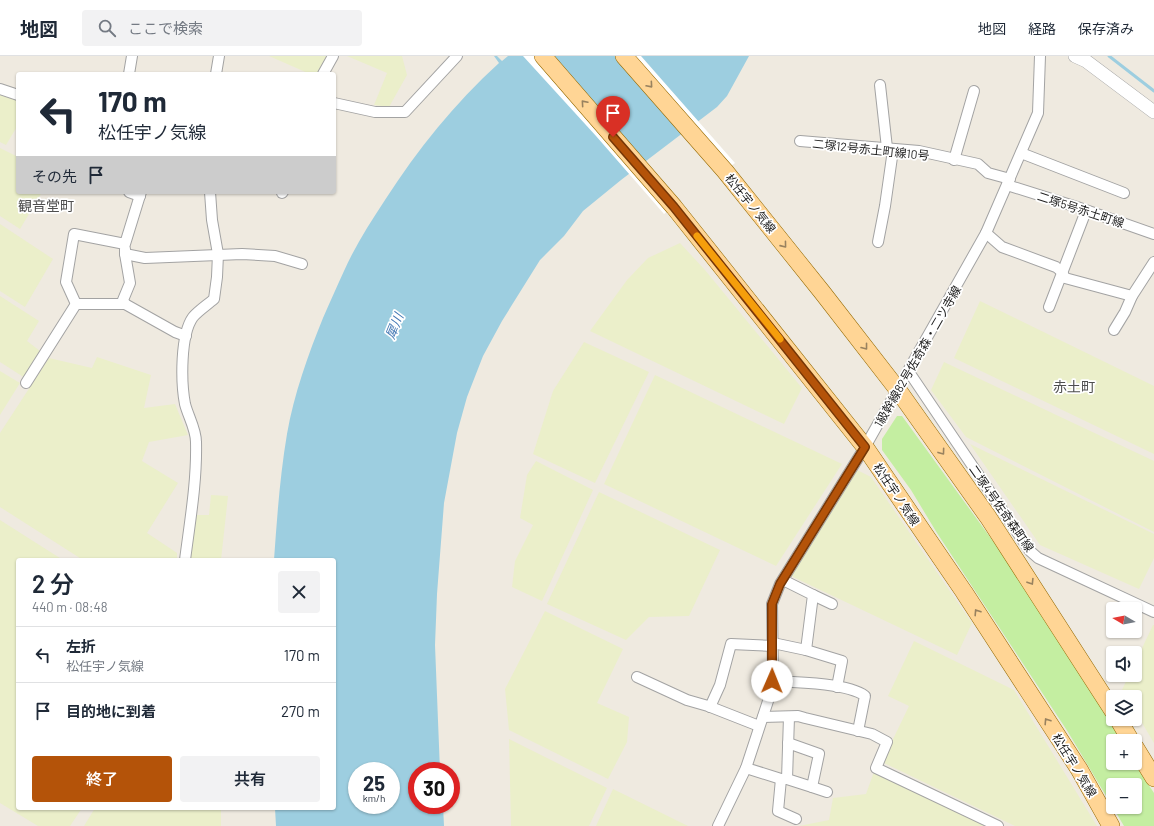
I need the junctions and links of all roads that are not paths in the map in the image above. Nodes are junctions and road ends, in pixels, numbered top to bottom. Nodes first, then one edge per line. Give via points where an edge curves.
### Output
1 (132, 56) edge
2 (219, 56) edge
3 (333, 56) edge
4 (457, 56) edge
5 (543, 56) edge
6 (624, 56) edge
7 (1040, 56) edge
8 (1075, 56) edge
9 (129, 72) edge
10 (216, 72) edge
11 (324, 72) edge
12 (880, 85) dead end
13 (0, 89) edge
14 (974, 91) dead end
15 (16, 94) edge
16 (336, 103) edge
17 (1154, 112) edge
18 (800, 141) dead end
19 (890, 149) junction
20 (1021, 153) junction
21 (954, 160) junction
22 (1009, 182) junction
23 (1124, 193) dead end
24 (140, 194) edge
25 (210, 194) edge
26 (1086, 211) junction
27 (986, 233) junction
28 (1154, 234) edge
29 (878, 242) dead end
30 (125, 249) junction
31 (218, 254) junction
32 (1154, 262) edge
33 (302, 264) dead end
34 (1062, 272) junction
35 (1150, 277) edge
36 (1132, 296) junction
37 (76, 304) junction
38 (125, 304) junction
39 (1049, 307) dead end
40 (1114, 330) dead end
41 (186, 336) junction
42 (908, 372) junction
43 (26, 383) dead end
44 (898, 390) junction
45 (865, 447) junction
46 (185, 558) edge
47 (1038, 558) junction
48 (1018, 561) junction
49 (783, 580) junction
50 (813, 595) junction
51 (832, 604) dead end
52 (1154, 612) edge
53 (773, 644) junction
54 (806, 650) junction
55 (638, 677) dead end
56 (772, 681) junction
57 (837, 687) junction
58 (1106, 701) edge
59 (710, 707) junction
60 (789, 717) junction
61 (761, 722) junction
62 (858, 731) junction
63 (788, 743) junction
64 (1142, 758) edge
65 (746, 768) junction
66 (1154, 778) edge
67 (784, 779) junction
68 (812, 787) junction
69 (827, 792) dead end
70 (796, 819) dead end
71 (718, 826) edge
72 (998, 826) edge
73 (1111, 826) edge

1 - 9 street
2 - 10 street
3 - 11 street
4 - 16 street via 405,112 375,112
45 -> 5 main road, 松任宇ノ気線 via 674,207
6 -> 44 main road, 松任宇ノ気線 via 725,171
7 - 20 street, 1級幹線82号佐奇森・二ツ寺線 via 1038,113
8 - 17 street via 1086,61
12 - 19 street
13 - 15 street
14 - 21 street
18 - 19 street, 二塚12号赤土町線10号
19 - 21 street, 二塚12号赤土町線10号
19 - 29 street via 885,206
20 - 22 street, 1級幹線82号佐奇森・二ツ寺線
20 - 23 street
21 - 22 street, 二塚12号赤土町線10号 via 978,164
22 - 26 street, 二塚5号赤土町線
22 - 27 street, 1級幹線82号佐奇森・二ツ寺線
24 - 30 street
25 - 31 street
26 - 28 street, 二塚5号赤土町線
26 - 34 street
27 - 34 street via 1002,247 1056,267
27 - 42 street, 1級幹線82号佐奇森・二ツ寺線
30 - 31 street via 145,258
30 - 37 street via 74,234 66,282
30 - 38 street via 130,283 123,300
31 - 33 street via 274,256
31 - 41 street via 214,299 194,317 186,329
32 - 35 street
34 - 36 street via 1065,278
34 - 39 street
35 - 36 street
36 - 40 street
37 - 38 street
37 - 43 street
38 - 41 street
41 - 46 street via 182,376 185,404 196,439 196,463
42 - 44 street, 1級幹線82号佐奇森・二ツ寺線
42 - 47 street, 二塚4号佐奇森町線 via 1030,551
44 - 45 street, 1級幹線82号佐奇森・二ツ寺線
44 -> 48 main road, 松任宇ノ気線
45 - 49 street, 1級幹線82号佐奇森・二ツ寺線
73 -> 45 main road, 松任宇ノ気線 via 1079,769
47 - 48 street
47 - 52 street, 二塚4号佐奇森町線
48 -> 58 main road, 松任宇ノ気線
49 - 50 street
49 - 53 street, 1級幹線82号佐奇森・二ツ寺線 via 772,604
50 - 51 street
50 - 54 street
53 - 54 street
53 - 56 street, 1級幹線82号佐奇森・二ツ寺線
53 - 59 street via 731,644 720,685
54 - 57 street via 842,662
55 - 59 street via 687,700
56 - 57 street
56 - 61 street, 1級幹線82号佐奇森・二ツ寺線
57 - 62 street via 860,692 865,696
59 - 61 street
60 - 61 street
60 - 62 street via 805,718
60 - 63 street
61 - 65 street, 1級幹線82号佐奇森・二ツ寺線
62 - 72 street via 872,734 888,742 876,768
63 - 67 street
63 - 68 street via 819,754
64 - 66 main road
65 - 67 street
65 - 71 street, 1級幹線82号佐奇森・二ツ寺線
67 - 68 street
67 - 70 street via 778,811
68 - 69 street

